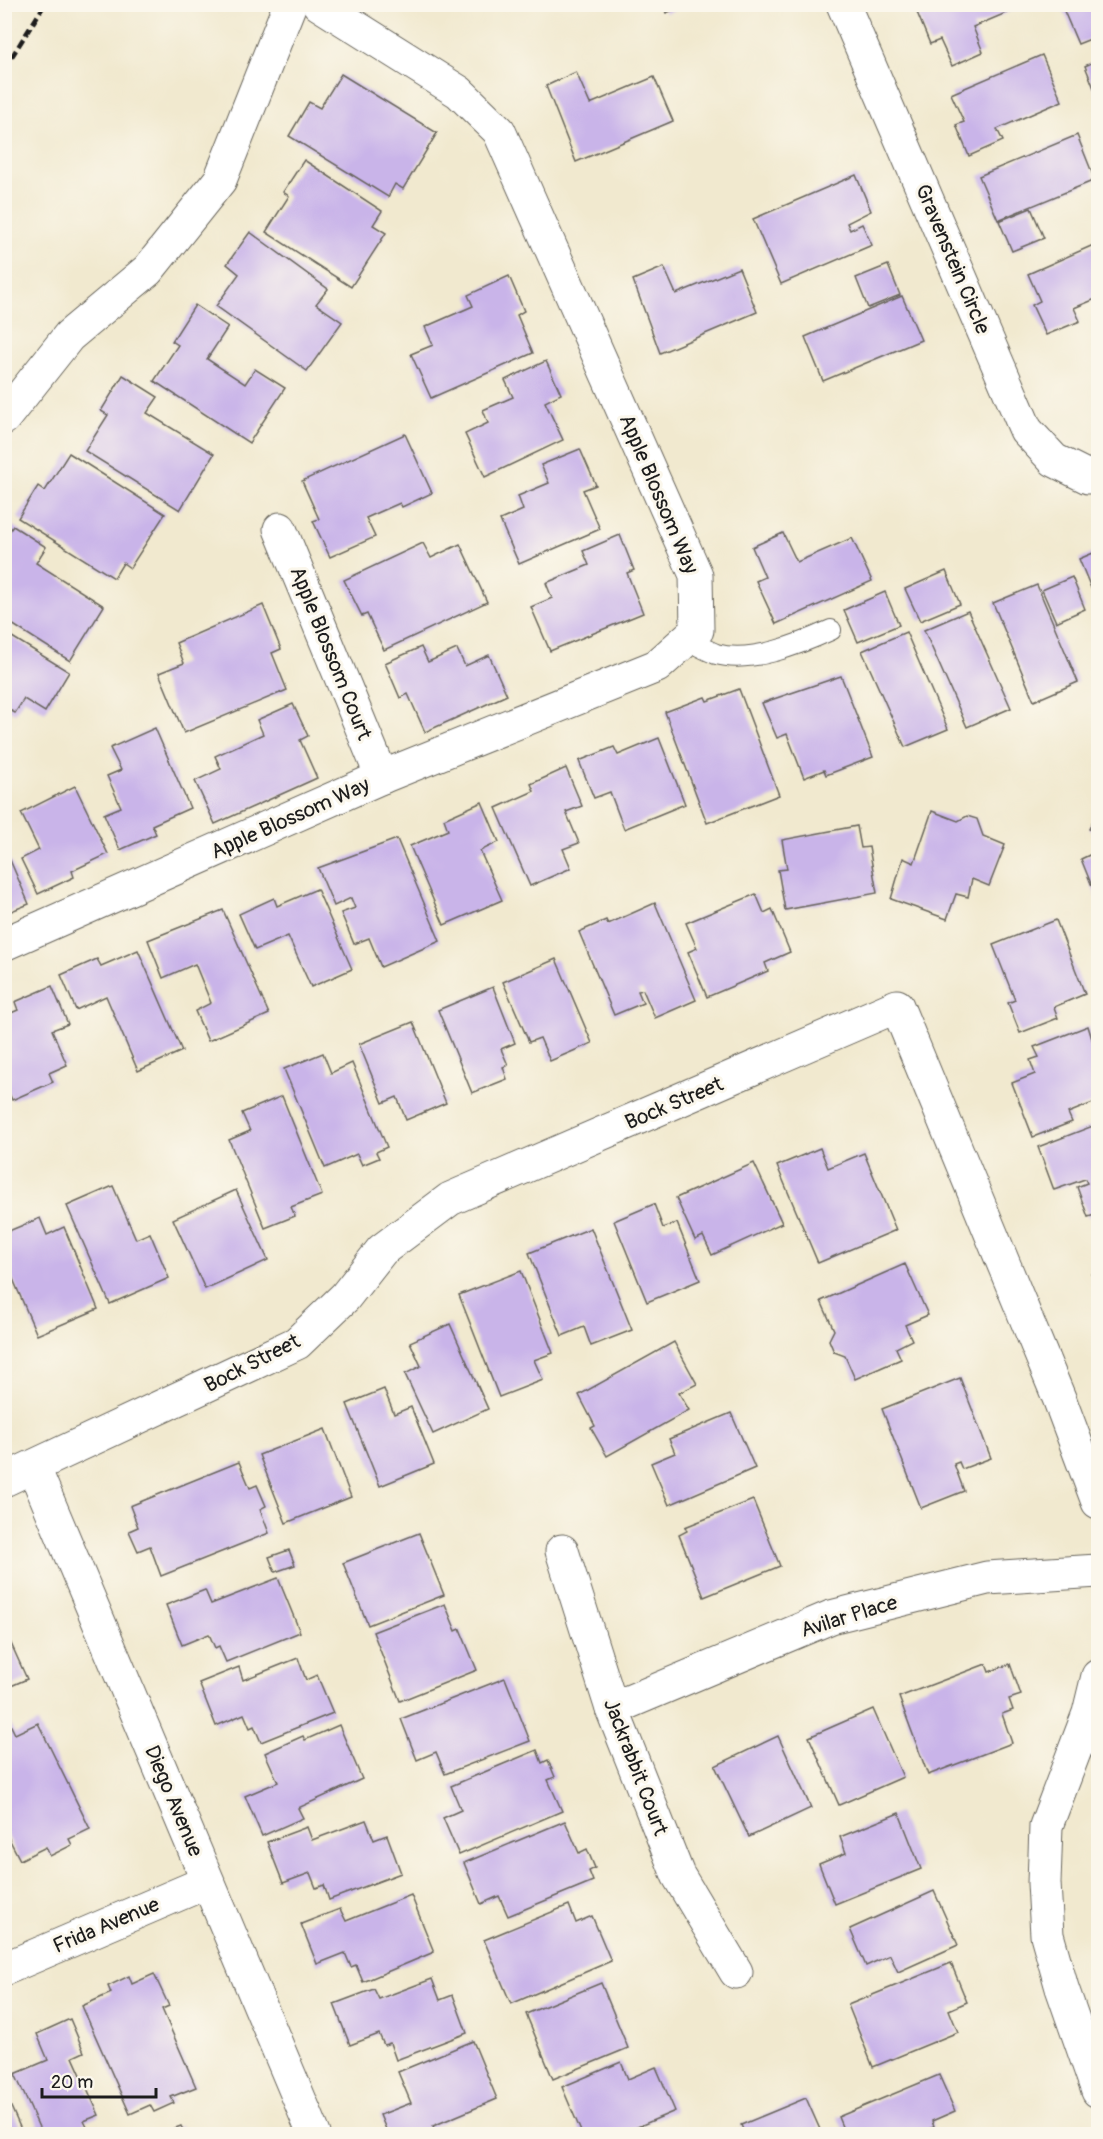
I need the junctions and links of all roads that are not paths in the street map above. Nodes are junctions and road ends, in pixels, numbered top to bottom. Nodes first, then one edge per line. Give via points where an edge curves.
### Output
1 (290, 4) edge
2 (319, 4) edge
3 (843, 4) edge
4 (4, 418) edge
5 (1098, 473) edge
6 (280, 529) dead end
7 (831, 630) dead end
8 (686, 640) junction
9 (382, 777) junction
10 (4, 944) edge
11 (19, 1474) edge
12 (1098, 1502) edge
13 (562, 1551) dead end
14 (1098, 1571) edge
15 (1098, 1676) edge
16 (612, 1709) junction
17 (207, 1882) junction
18 (4, 1969) edge
19 (736, 1972) dead end
20 (1098, 2091) edge
21 (314, 2134) edge

1 - 4 street via 220,180 148,270 69,336
2 - 8 street, Apple Blossom Way via 459,92 499,131 696,575 697,630
3 - 5 street, Gravenstein Circle via 1026,430 1054,460 1089,477
6 - 9 street, Apple Blossom Court
7 - 8 lane via 772,651 736,656 717,654
8 - 9 street, Apple Blossom Way via 657,666
9 - 10 street, Apple Blossom Way
11 - 12 street, Bock Street via 297,1343 345,1297 382,1250 450,1200 897,1006
11 - 17 street, Diego Avenue
13 - 16 street, Jackrabbit Court
14 - 16 street, Avilar Place via 987,1578 831,1617
15 - 20 street via 1089,1713 1046,1826 1044,1883 1047,1935
16 - 19 street, Jackrabbit Court via 678,1875
17 - 18 street, Frida Avenue
17 - 21 street, Diego Avenue

